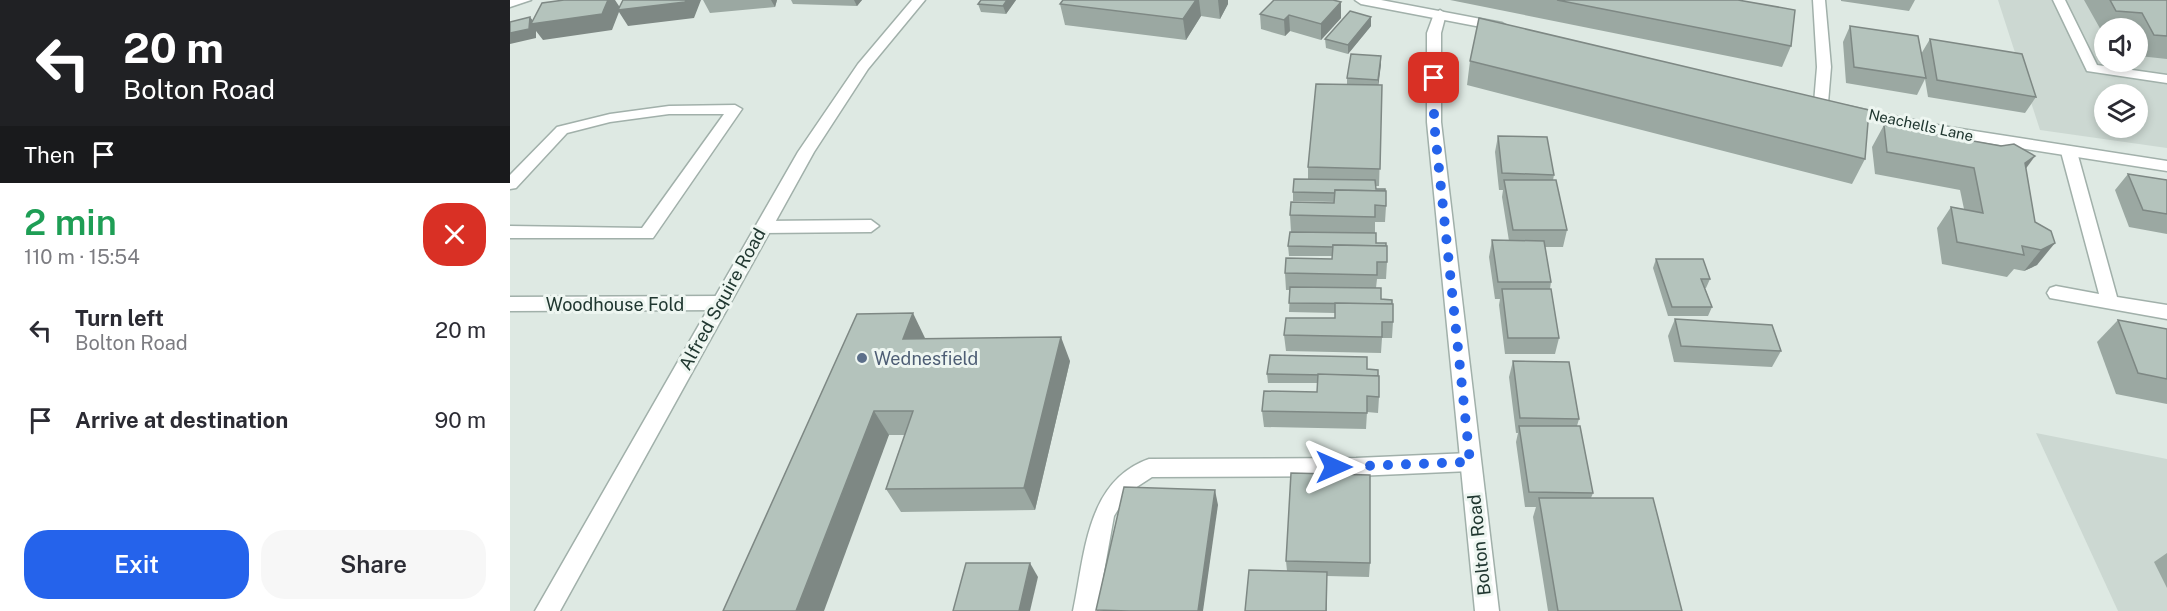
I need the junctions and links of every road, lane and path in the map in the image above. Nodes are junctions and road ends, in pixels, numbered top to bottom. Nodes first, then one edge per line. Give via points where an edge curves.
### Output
1 (525, 0) edge
2 (919, 0) edge
3 (1361, 0) edge
4 (1819, 0) edge
5 (2059, 0) edge
6 (510, 3) edge
7 (1440, 14) junction
8 (1513, 29) edge
9 (2167, 79) edge
10 (2070, 152) junction
11 (2167, 166) edge
12 (510, 184) edge
13 (871, 226) dead end
14 (762, 227) junction
15 (510, 232) edge
16 (2056, 293) dead end
17 (2110, 302) junction
18 (721, 303) junction
19 (510, 304) edge
20 (2167, 312) edge
21 (1470, 462) junction
22 (547, 611) edge
23 (1085, 611) edge
24 (1487, 611) edge

1 - 6 street
2 - 14 street, Alfred Squire Road via 838,103
3 - 7 street
4 - 10 street, Neachells Lane via 1824,67 1815,102 1942,131
5 - 9 street via 2092,68
7 - 8 street
7 - 21 street, Bolton Road via 1434,33 1434,122
10 - 11 street, Neachells Lane
10 - 17 street
12 - 15 street via 562,130 669,110 735,109 647,234
13 - 14 street
14 - 18 street, Alfred Squire Road
16 - 17 street
17 - 20 street
18 - 19 street, Woodhouse Fold
18 - 22 street, Alfred Squire Road
21 - 23 street via 1149,468 1122,485 1104,514
21 - 24 street, Bolton Road

